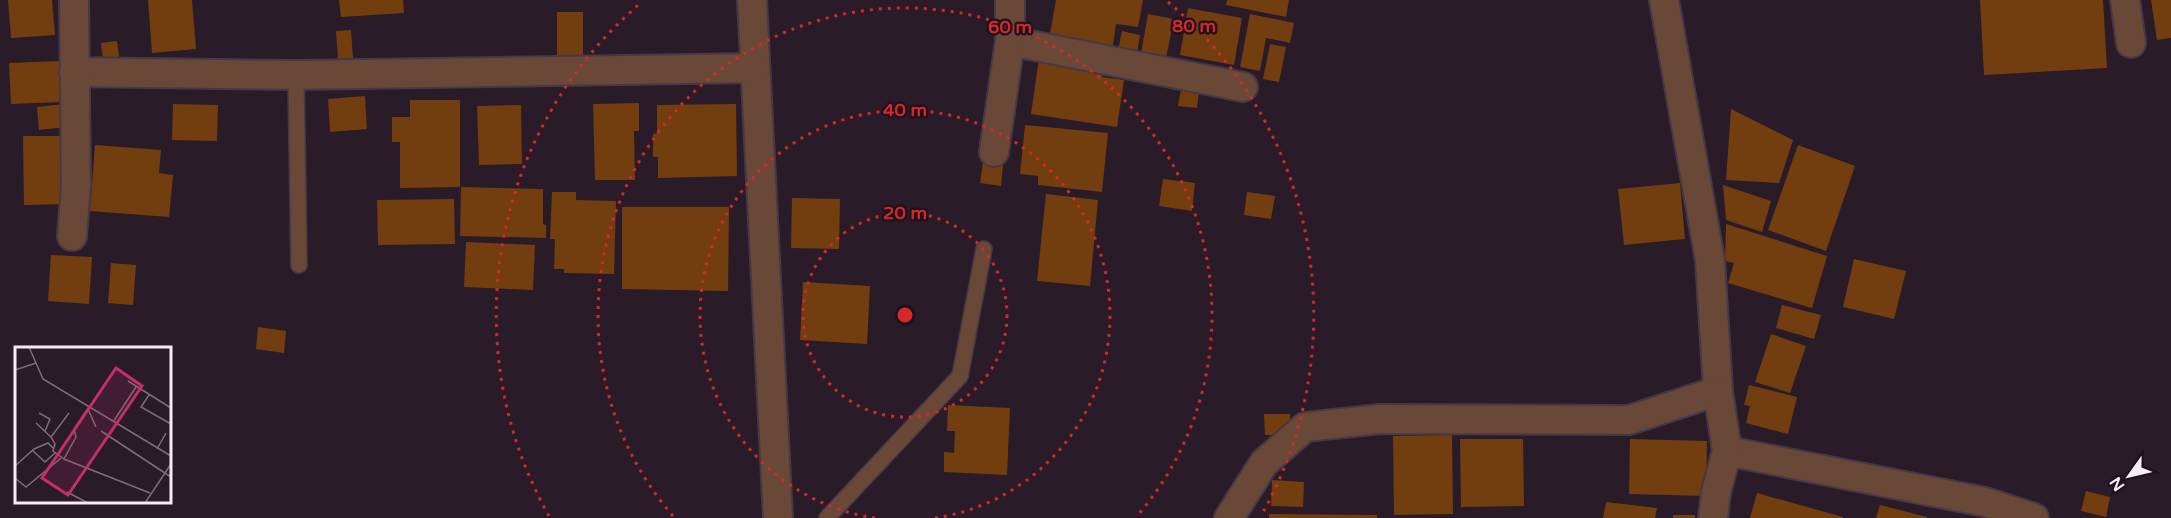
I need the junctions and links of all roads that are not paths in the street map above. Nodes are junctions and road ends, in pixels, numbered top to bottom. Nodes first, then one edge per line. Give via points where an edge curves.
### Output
1 (74, 0) edge
2 (752, 0) edge
3 (1010, 0) edge
4 (1664, 0) edge
5 (2125, 0) edge
6 (1010, 41) junction
7 (2131, 43) dead end
8 (755, 68) junction
9 (74, 72) junction
10 (296, 75) junction
11 (1243, 87) dead end
12 (994, 152) dead end
13 (72, 236) dead end
14 (984, 249) dead end
15 (299, 266) dead end
16 (1718, 391) junction
17 (1726, 451) junction
18 (778, 518) edge
19 (827, 518) edge
20 (1229, 518) edge
21 (1713, 518) edge
22 (2034, 518) edge

1 - 9 street
2 - 8 street
3 - 6 street
4 - 16 street via 1710,260
5 - 7 street
6 - 11 street
6 - 12 street
8 - 10 street
8 - 18 street
9 - 10 street
9 - 13 street via 76,186
10 - 15 lane
14 - 19 lane via 960,376
16 - 17 street
16 - 20 street via 1629,420 1380,419 1305,427 1264,463
17 - 21 street
17 - 22 street via 1985,502

